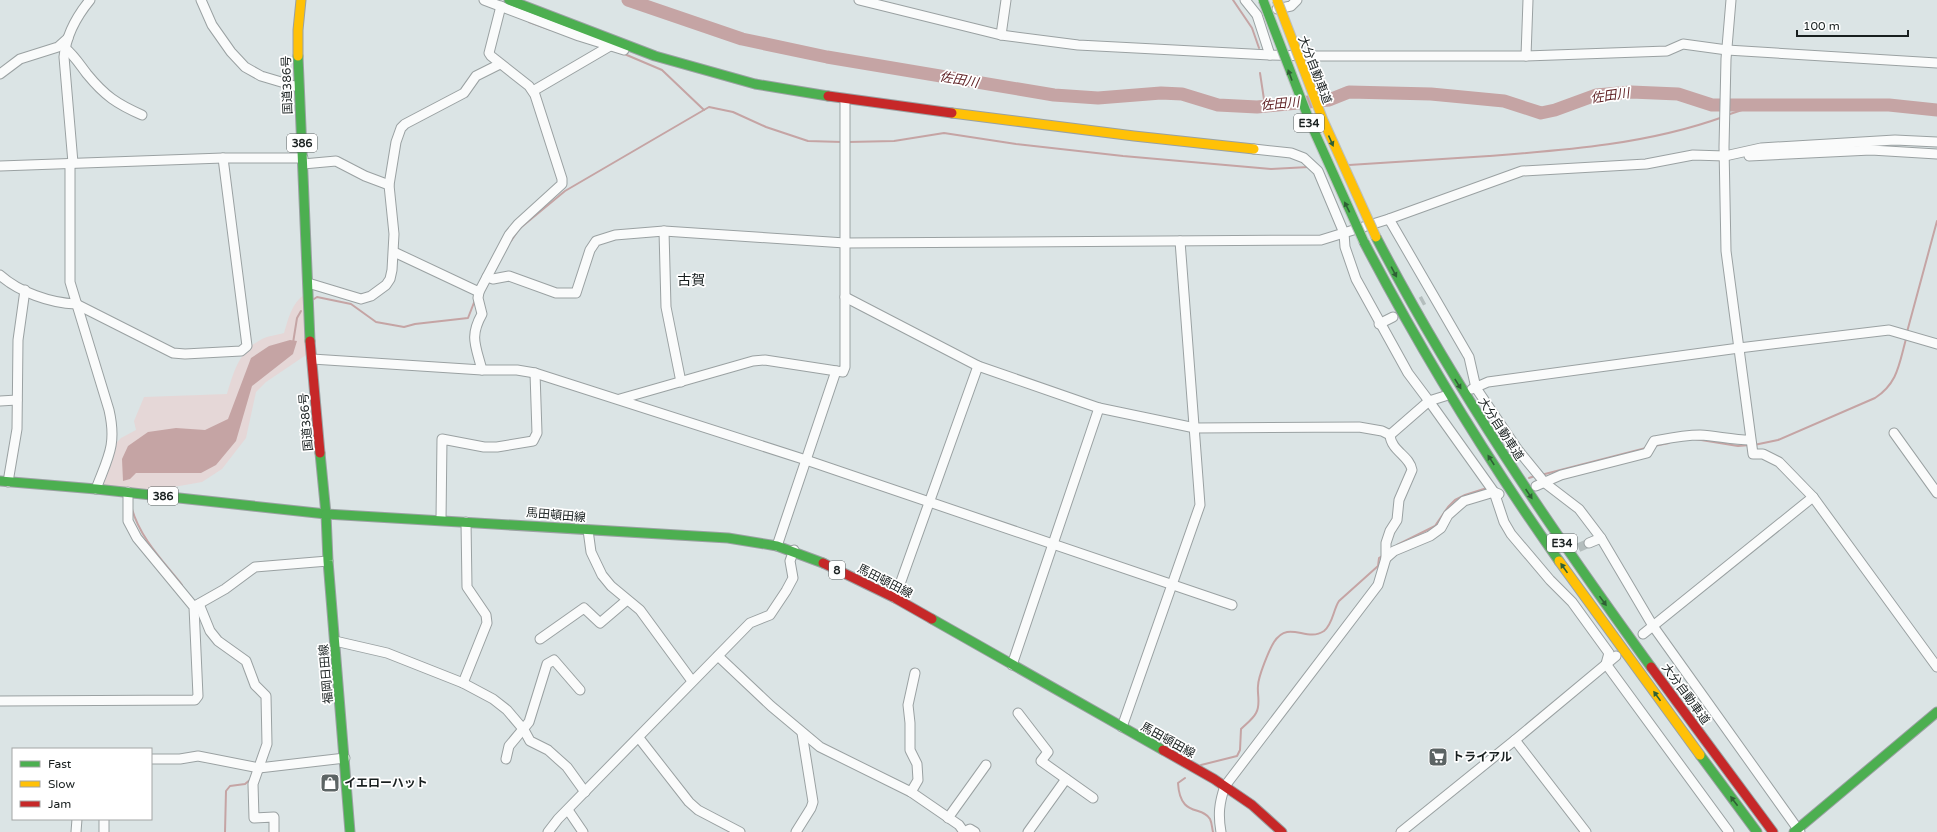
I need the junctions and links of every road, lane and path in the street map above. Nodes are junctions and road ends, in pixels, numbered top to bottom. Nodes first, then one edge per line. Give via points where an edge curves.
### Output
1 (90, 0) edge
2 (201, 0) edge
3 (301, 0) edge
4 (484, 0) edge
5 (509, 0) edge
6 (860, 0) edge
7 (1006, 0) edge
8 (1244, 0) edge
9 (1263, 0) edge
10 (1277, 0) edge
11 (1297, 0) edge
12 (1528, 0) edge
13 (1732, 0) edge
14 (500, 9) junction
15 (1257, 14) junction
16 (1001, 35) junction
17 (68, 38) junction
18 (65, 48) junction
19 (607, 48) junction
20 (1270, 55) junction
21 (1726, 55) junction
22 (1526, 56) junction
23 (663, 58) junction
24 (1937, 63) edge
25 (500, 64) junction
26 (0, 74) edge
27 (298, 87) junction
28 (533, 91) junction
29 (845, 99) junction
30 (142, 115) dead end
31 (1937, 142) edge
32 (1807, 146) junction
33 (1254, 149) joint
34 (1725, 154) junction
35 (1790, 154) junction
36 (1937, 154) edge
37 (223, 158) junction
38 (303, 161) junction
39 (71, 163) junction
40 (0, 166) edge
41 (389, 185) junction
42 (1388, 219) junction
43 (664, 231) junction
44 (1344, 233) junction
45 (1180, 241) junction
46 (845, 243) junction
47 (394, 252) junction
48 (0, 275) edge
49 (487, 277) junction
50 (308, 285) junction
51 (24, 290) junction
52 (479, 292) junction
53 (845, 297) junction
54 (76, 304) junction
55 (1393, 317) dead end
56 (1379, 324) junction
57 (1937, 344) edge
58 (1739, 348) junction
59 (312, 359) junction
60 (978, 366) junction
61 (482, 370) junction
62 (836, 371) junction
63 (535, 373) junction
64 (681, 382) junction
65 (1474, 389) junction
66 (1445, 396) dead end
67 (620, 399) junction
68 (18, 400) junction
69 (1429, 400) junction
70 (0, 401) edge
71 (1099, 408) junction
72 (1195, 428) junction
73 (1894, 433) dead end
74 (1390, 435) junction
75 (1751, 444) junction
76 (806, 460) junction
77 (1540, 480) junction
78 (4, 482) edge
79 (96, 489) junction
80 (1494, 490) junction
81 (128, 492) junction
82 (1937, 492) edge
83 (1813, 497) junction
84 (930, 502) junction
85 (326, 514) junction
86 (441, 520) junction
87 (466, 522) junction
88 (588, 530) junction
89 (1601, 538) junction
90 (1589, 543) tunnel mouth
91 (1053, 544) junction
92 (777, 546) junction
93 (794, 550) junction
94 (1386, 555) junction
95 (328, 561) junction
96 (1172, 585) junction
97 (895, 598) junction
98 (627, 600) junction
99 (197, 605) junction
100 (1232, 605) dead end
101 (1653, 626) junction
102 (1643, 634) dead end
103 (540, 639) dead end
104 (335, 641) junction
105 (718, 656) junction
106 (1616, 656) dead end
107 (1606, 664) junction
108 (1012, 665) junction
109 (1937, 667) edge
110 (915, 673) dead end
111 (692, 681) junction
112 (463, 683) junction
113 (580, 690) dead end
114 (0, 701) edge
115 (1937, 712) edge
116 (1018, 714) dead end
117 (1122, 727) junction
118 (524, 730) junction
119 (802, 733) junction
120 (639, 738) junction
121 (1515, 740) junction
122 (344, 758) junction
123 (506, 758) dead end
124 (152, 759) edge
125 (986, 765) dead end
126 (256, 767) junction
127 (1066, 779) junction
128 (1225, 786) junction
129 (585, 792) junction
130 (911, 792) junction
131 (1093, 798) dead end
132 (568, 810) junction
133 (948, 818) junction
134 (77, 820) edge
135 (104, 820) edge
136 (1797, 831) edge
137 (76, 832) edge
138 (104, 832) edge
139 (274, 832) edge
140 (350, 832) edge
141 (548, 832) edge
142 (583, 832) edge
143 (740, 832) edge
144 (796, 832) edge
145 (964, 832) edge
146 (975, 832) edge
147 (1028, 832) edge
148 (1221, 832) edge
149 (1282, 832) edge
150 (1401, 832) edge
151 (1586, 832) edge
152 (1729, 832) edge
153 (1757, 832) edge
154 (1773, 832) edge

1 - 17 street via 76,20
2 - 27 street via 212,25 231,52 246,67 261,76
3 - 27 main road, 国道386号 / 386
4 - 14 street
5 - 23 main road
6 - 16 street
7 - 16 street
8 - 15 street
153 -> 9 main road, 大分自動車道 / E34, bridge via 1612,636 1517,500 1436,373 1364,242 1314,136
10 -> 154 main road, 大分自動車道 / E34, bridge via 1326,132 1376,237 1447,366 1528,493 1618,622
11 - 15 street via 1291,6
12 - 22 street
13 - 21 street
14 - 19 street
14 - 25 street via 489,53
15 - 20 street
16 - 20 street via 1078,45
17 - 18 street
17 - 26 street via 58,47 20,59
18 - 30 street via 73,54 88,76 105,94 118,104
18 - 39 street
19 - 23 street via 646,57
19 - 28 street
20 - 22 street
21 - 22 street via 1683,44 1667,51
21 - 24 street
21 - 34 street
23 - 29 main road via 755,84
25 - 28 street
25 - 41 street via 476,76 464,93 401,128 396,142
27 - 38 main road, 国道386号 / 386
28 - 49 street via 562,184 509,235
29 - 33 main road
29 - 46 street
31 - 32 street via 1894,140
32 - 34 street via 1761,148
32 - 35 street
33 - 44 street via 1291,153 1304,158 1318,171
34 - 35 street
34 - 42 street via 1693,155 1646,164 1522,171
34 - 58 street via 1726,251
35 - 36 street via 1871,150
37 - 38 street
37 - 39 street
37 - 54 street via 247,346 245,349 173,353
38 - 41 street via 336,161
38 - 50 main road, 国道386号 / 386
39 - 40 street
39 - 54 street via 70,282
41 - 47 street
42 - 44 street
42 - 65 street via 1428,297 1469,357
43 - 46 street
43 - 49 street via 615,235 596,241 590,250 576,293 556,293 508,276 493,279
43 - 64 street via 666,307
44 - 45 street via 1321,240
44 - 56 street via 1345,248 1356,279
45 - 46 street
45 - 72 street
46 - 53 street
47 - 50 street via 390,279 386,285 366,298 361,299
47 - 52 street
48 - 51 street via 15,287
49 - 52 street
50 - 59 main road, 国道386号 / 386
51 - 54 street via 62,303
51 - 68 street via 18,340
52 - 61 street via 482,314 473,336
53 - 60 street
53 - 62 street via 845,367 843,372
54 - 79 street via 113,428 113,444
55 - 56 street
56 - 69 street via 1408,374
57 - 58 street via 1889,330
58 - 65 street via 1488,382
58 - 75 street
59 - 61 street
59 - 85 main road, 国道386号 / 386
60 - 71 street
60 - 84 street
61 - 63 street
62 - 64 street via 753,360
62 - 76 street
63 - 67 street
63 - 86 street via 537,433 533,441 484,447 442,440
64 - 67 street
65 - 77 street
66 - 69 street
67 - 76 street
68 - 70 street
68 - 78 street via 17,429
69 - 74 street
69 - 80 street
71 - 72 street
71 - 91 street
72 - 74 street via 1359,427
72 - 96 street via 1200,505
73 - 82 street
74 - 94 street via 1392,445 1410,464 1412,470 1400,500 1397,520 1386,543
75 - 77 street via 1703,435 1683,435 1654,441 1647,453
75 - 83 street via 1753,454 1764,454 1779,462
76 - 84 street
76 - 92 street
77 - 89 street via 1579,509
78 - 79 main road, 386
79 - 81 main road, 386
80 - 94 street via 1464,501 1448,515 1441,528 1430,536
80 - 107 street via 1504,522 1511,534 1572,602 1609,653
81 - 85 main road, 386
81 - 99 street via 128,521 137,538
83 - 101 street
83 - 109 street
84 - 91 street
84 - 97 street
85 - 86 main road, 馬田頓田線 / 8
85 - 95 main road, 福岡日田線
86 - 87 main road, 馬田頓田線 / 8
87 - 88 main road, 馬田頓田線 / 8
87 - 112 street via 467,587 486,615 486,622
88 - 92 main road, 馬田頓田線 / 8 via 728,538
88 - 98 street via 591,552 602,575
89 - 90 street
89 - 101 street
91 - 96 street
91 - 108 street
92 - 93 main road, 馬田頓田線 / 8
93 - 97 main road, 馬田頓田線 / 8
93 - 105 street via 790,561 793,578 770,615 750,623
94 - 128 street via 1378,585
95 - 99 street via 255,567 226,589
95 - 104 main road, 福岡日田線
96 - 100 street
96 - 117 street
97 - 108 main road, 馬田頓田線 / 8
98 - 103 street via 600,623 584,608
98 - 111 street via 640,610
99 - 114 street via 198,696 195,700
99 - 126 street via 210,631 218,641 246,661 255,685 266,696 267,744
101 - 102 street
101 - 136 street
104 - 112 street via 387,653
104 - 122 main road, 福岡日田線
105 - 111 street
105 - 119 street
106 - 107 street
107 - 121 street
107 - 152 street
108 - 117 main road, 馬田頓田線 / 8
110 - 130 street via 908,706 910,750 917,764 918,780
111 - 120 street
112 - 118 street via 493,699 507,710
113 - 118 street via 554,660 547,664 529,722
115 - 136 main road
116 - 127 street via 1048,752 1040,761
117 - 128 main road, 馬田頓田線 / 8
118 - 123 street via 509,746
118 - 129 street via 530,741 548,750 567,767
119 - 130 street via 840,759
119 - 144 street via 813,802
120 - 129 street
120 - 143 street via 689,802 698,810
121 - 150 street
121 - 151 street
122 - 126 street
122 - 140 main road, 福岡日田線
124 - 126 street via 198,756
125 - 133 street
126 - 139 street via 253,784 254,818 274,817
127 - 131 street
127 - 147 street
128 - 148 street via 1220,800
128 - 149 main road, 馬田頓田線 / 8 via 1252,805
129 - 132 street
130 - 133 street
132 - 141 street
132 - 142 street
133 - 145 street
134 - 137 street
135 - 138 street
145 - 146 street via 970,829

